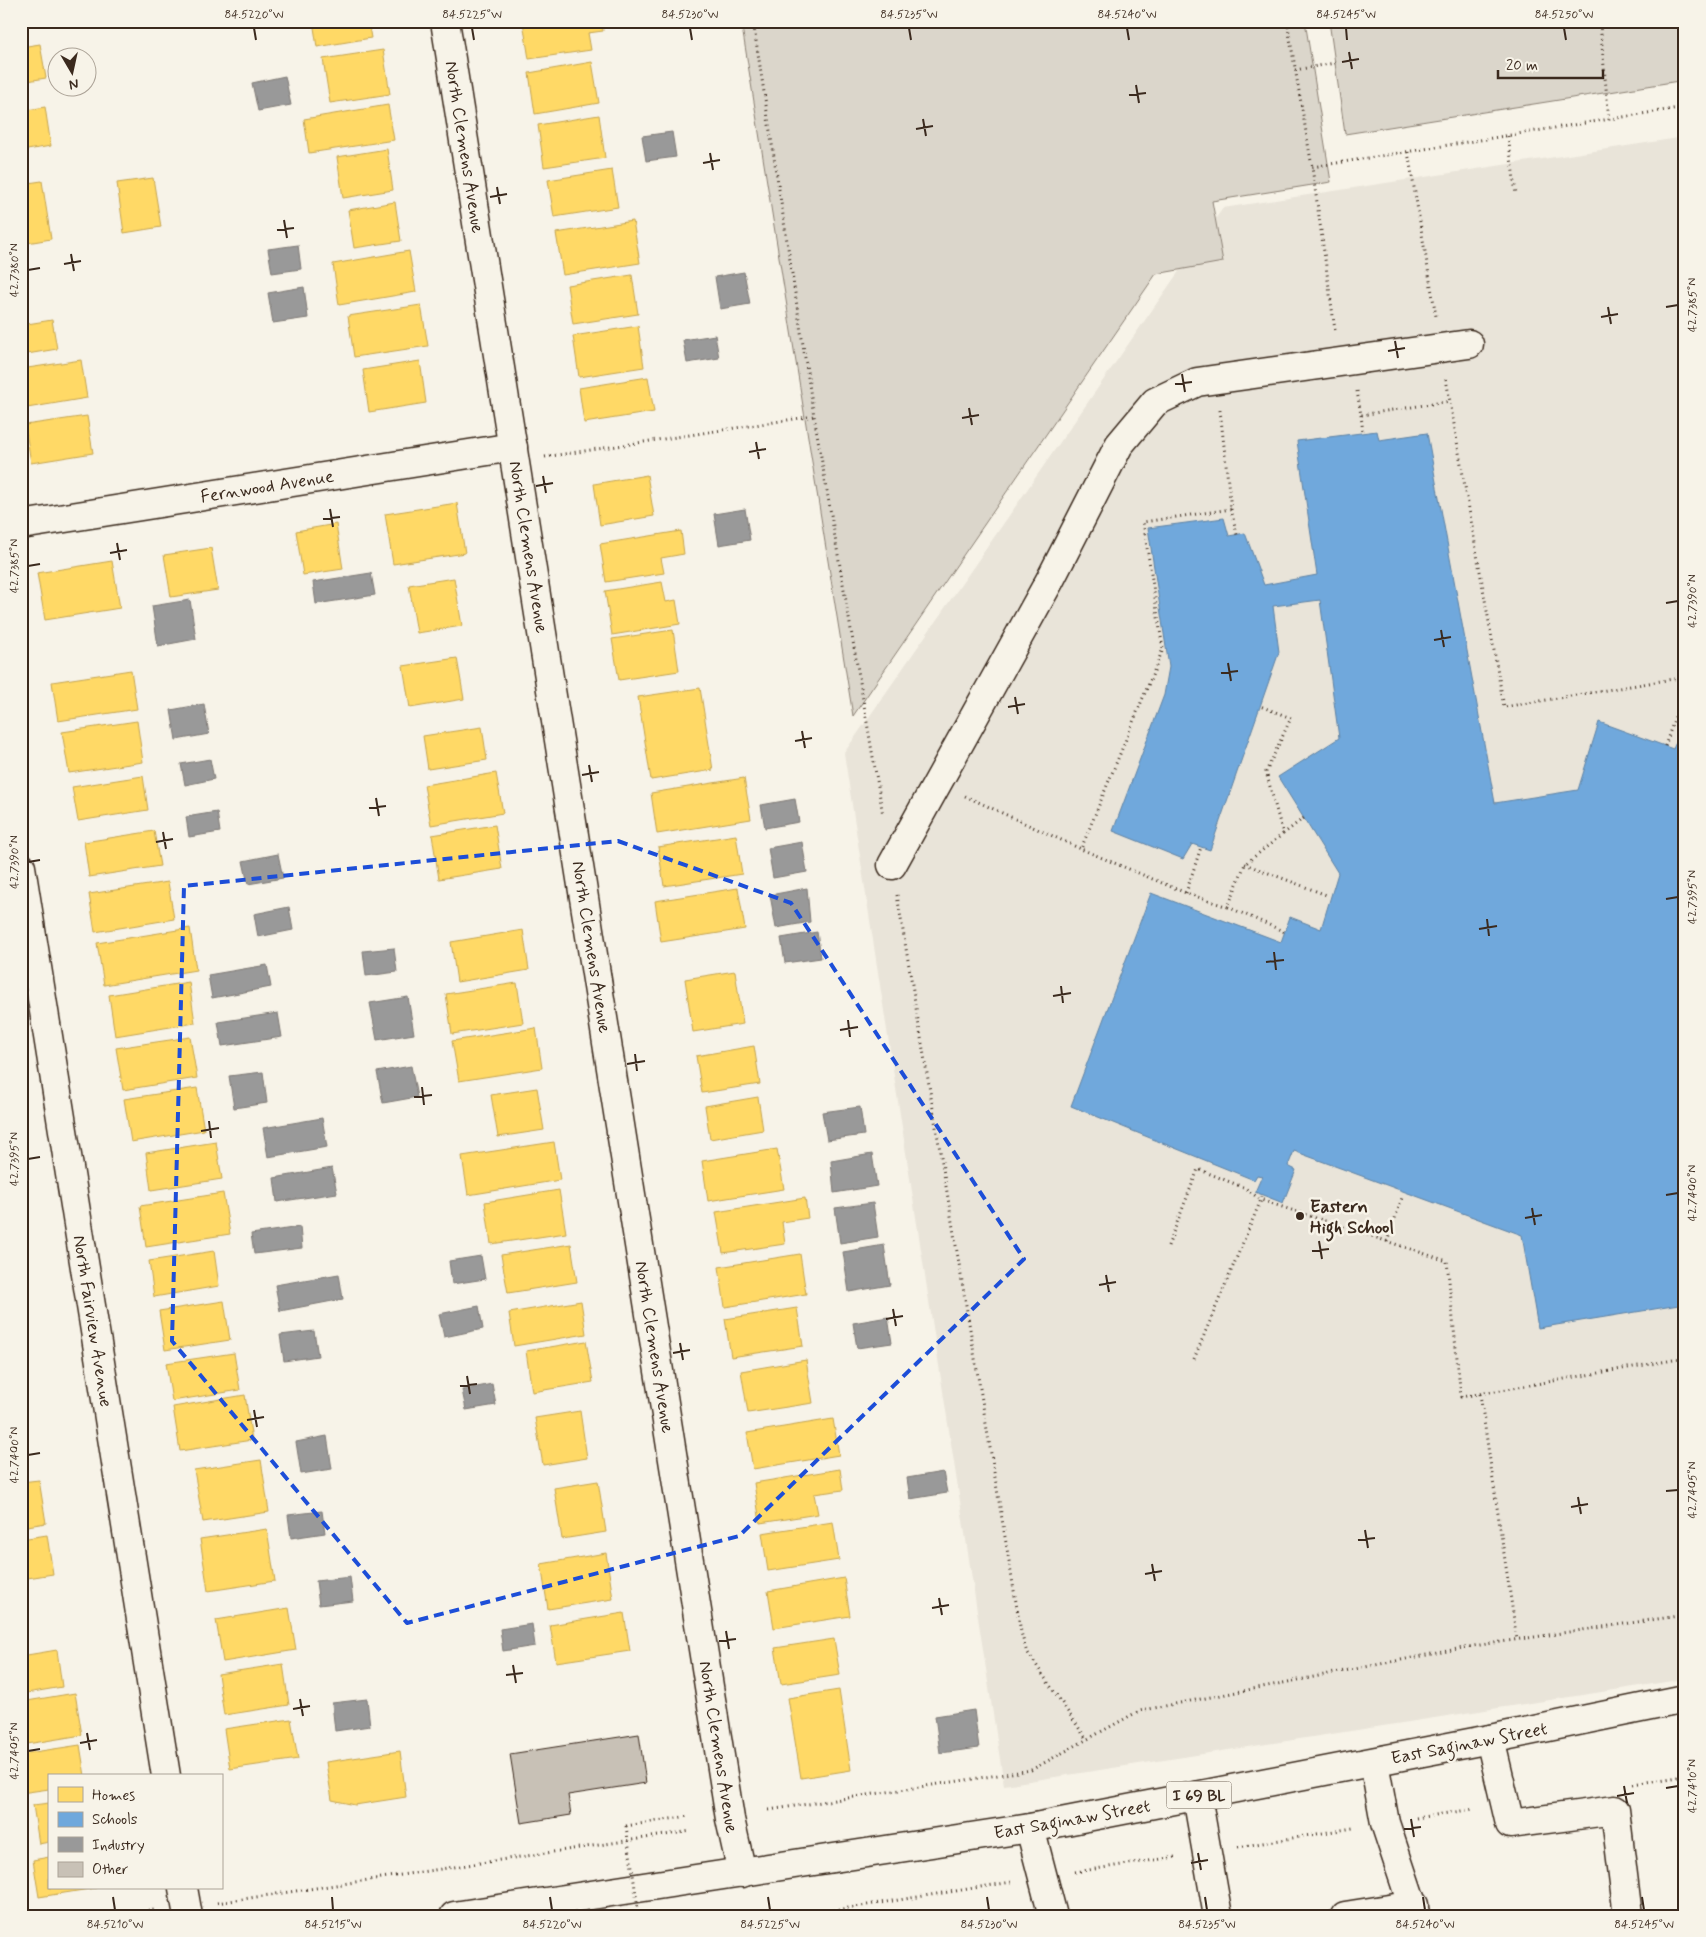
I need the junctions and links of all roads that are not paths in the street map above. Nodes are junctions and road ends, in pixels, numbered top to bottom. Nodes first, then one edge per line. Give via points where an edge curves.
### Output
1 (445, 21) edge
2 (1469, 344) dead end
3 (513, 447) junction
4 (21, 525) edge
5 (892, 865) road end
6 (21, 867) edge
7 (1685, 1699) edge
8 (1490, 1739) junction
9 (1374, 1762) junction
10 (166, 1774) edge
11 (1197, 1796) junction
12 (1030, 1828) junction
13 (742, 1873) junction
14 (1415, 1910) edge
15 (454, 1916) edge
16 (1053, 1916) edge
17 (1218, 1916) edge
18 (1345, 1916) edge
19 (1628, 1916) edge

1 - 3 street, North Clemens Avenue
2 - 5 street via 1197,382 1155,402 1119,445 1050,580
3 - 4 street, Fernwood Avenue
3 - 13 street, North Clemens Avenue via 728,1810
6 - 10 street, North Fairview Avenue
7 - 8 street, East Saginaw Street / I 69 BL
8 - 9 street, East Saginaw Street / I 69 BL
8 - 19 street via 1510,1824 1615,1810
9 - 11 street, East Saginaw Street / I 69 BL
9 - 14 street via 1385,1823
11 - 12 street, East Saginaw Street / I 69 BL
11 - 17 street
12 - 13 street, East Saginaw Street / I 69 BL
12 - 16 street
13 - 15 street, East Saginaw Street / I 69 BL
14 - 18 street

